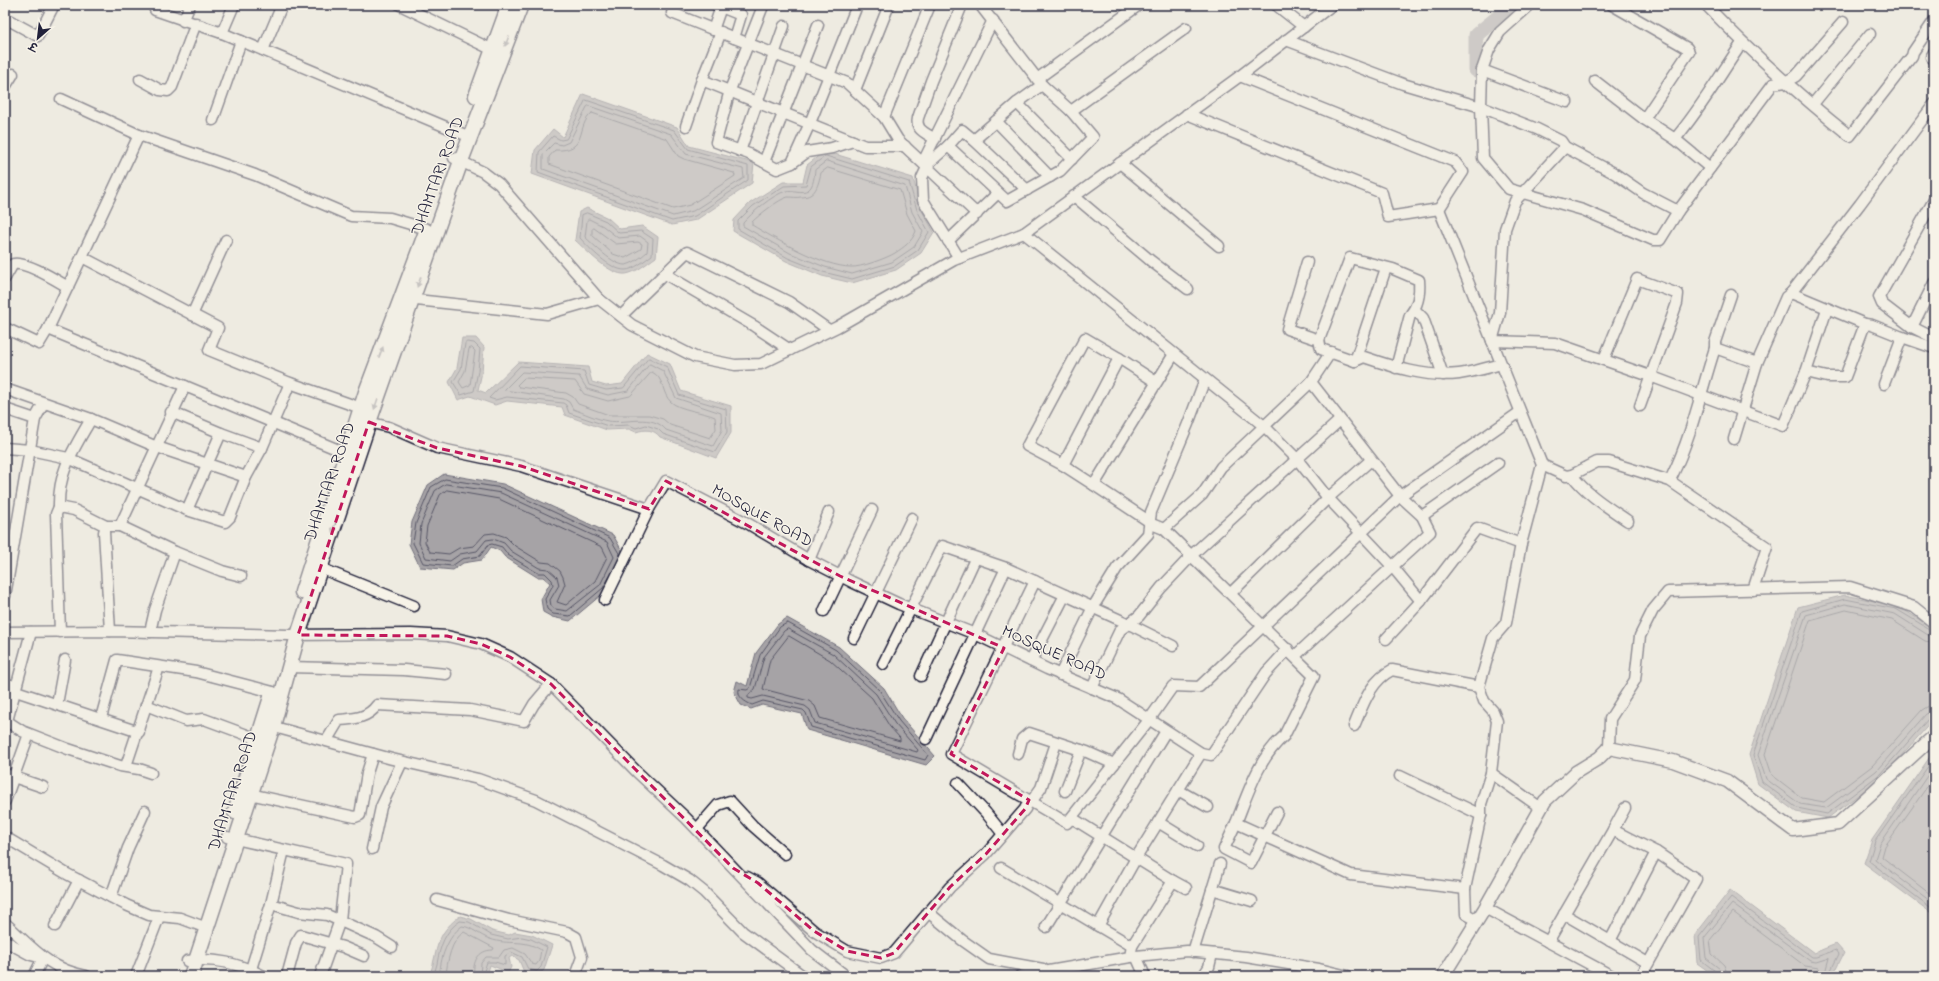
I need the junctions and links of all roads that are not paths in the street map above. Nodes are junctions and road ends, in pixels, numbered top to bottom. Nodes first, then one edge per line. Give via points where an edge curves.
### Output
1 (54, 5) edge
2 (190, 5) edge
3 (234, 5) edge
4 (282, 5) edge
5 (400, 5) edge
6 (509, 5) edge
7 (521, 5) edge
8 (889, 5) edge
9 (930, 5) edge
10 (962, 5) edge
11 (980, 5) edge
12 (1140, 5) edge
13 (1276, 5) edge
14 (1332, 5) edge
15 (1612, 5) edge
16 (1706, 5) edge
17 (719, 6) edge
18 (763, 6) dead end
19 (1527, 6) edge
20 (856, 8) dead end
21 (155, 10) dead end
22 (672, 13) dead end
23 (5, 18) edge
24 (993, 20) junction
25 (183, 21) junction
26 (1934, 21) edge
27 (1843, 22) dead end
28 (196, 23) junction
29 (818, 25) dead end
30 (784, 26) dead end
31 (1304, 27) junction
32 (1186, 28) dead end
33 (717, 31) junction
34 (222, 33) junction
35 (1870, 34) dead end
36 (734, 38) junction
37 (1286, 40) junction
38 (241, 41) junction
39 (748, 43) junction
40 (1742, 43) junction
41 (263, 50) junction
42 (493, 50) junction
43 (1934, 52) edge
44 (774, 54) junction
45 (1934, 59) edge
46 (802, 65) junction
47 (1482, 70) junction
48 (13, 74) dead end
49 (828, 75) junction
50 (1240, 76) junction
51 (140, 79) dead end
52 (702, 80) junction
53 (1595, 81) dead end
54 (1040, 82) junction
55 (1785, 82) junction
56 (5, 88) edge
57 (730, 90) junction
58 (855, 90) junction
59 (61, 99) dead end
60 (757, 101) junction
61 (1567, 102) dead end
62 (1017, 103) junction
63 (1813, 104) junction
64 (1934, 104) edge
65 (1481, 106) junction
66 (1071, 111) junction
67 (783, 112) junction
68 (1187, 114) junction
69 (884, 116) junction
70 (1644, 119) junction
71 (213, 120) dead end
72 (996, 121) junction
73 (810, 123) junction
74 (686, 126) dead end
75 (463, 134) junction
76 (139, 135) junction
77 (935, 139) junction
78 (1675, 139) junction
79 (974, 140) junction
80 (853, 142) junction
81 (905, 146) junction
82 (948, 146) junction
83 (1565, 147) junction
84 (740, 151) junction
85 (1072, 159) junction
86 (458, 160) junction
87 (764, 162) junction
88 (792, 163) junction
89 (1120, 163) junction
90 (926, 164) junction
91 (1710, 168) junction
92 (1050, 177) junction
93 (1027, 190) junction
94 (1523, 192) junction
95 (998, 193) junction
96 (1074, 196) junction
97 (1934, 200) edge
98 (1439, 209) junction
99 (1678, 211) junction
100 (977, 214) junction
101 (427, 229) junction
102 (1024, 232) junction
103 (226, 240) dead end
104 (948, 241) junction
105 (1219, 246) dead end
106 (82, 257) junction
107 (959, 258) junction
108 (1307, 262) dead end
109 (1386, 268) junction
110 (665, 274) junction
111 (5, 278) edge
112 (1934, 283) edge
113 (68, 287) junction
114 (1188, 288) dead end
115 (1791, 293) junction
116 (1731, 295) dead end
117 (407, 299) junction
118 (598, 299) junction
119 (1827, 309) junction
120 (1415, 310) junction
121 (192, 315) junction
122 (621, 316) junction
123 (1865, 324) junction
124 (1912, 327) junction
125 (5, 328) edge
126 (48, 329) junction
127 (829, 330) junction
128 (1902, 338) junction
129 (1934, 338) edge
130 (1319, 340) junction
131 (1492, 341) junction
132 (1715, 348) junction
133 (1934, 348) edge
134 (790, 350) junction
135 (1331, 352) junction
136 (1174, 354) junction
137 (1119, 358) junction
138 (1604, 359) junction
139 (1355, 361) junction
140 (1757, 363) junction
141 (1501, 364) junction
142 (1396, 368) junction
143 (1806, 372) junction
144 (1443, 375) junction
145 (1650, 376) junction
146 (1205, 379) junction
147 (1156, 382) junction
148 (1311, 382) junction
149 (290, 383) junction
150 (1884, 384) dead end
151 (185, 386) junction
152 (5, 389) edge
153 (1700, 395) junction
154 (44, 403) junction
155 (1640, 406) dead end
156 (5, 408) edge
157 (1744, 411) junction
158 (171, 412) junction
159 (1520, 412) junction
160 (362, 416) junction
161 (35, 419) junction
162 (91, 419) junction
163 (1340, 420) junction
164 (273, 423) junction
165 (1264, 426) junction
166 (221, 433) junction
167 (1734, 439) dead end
168 (157, 447) junction
169 (5, 448) edge
170 (262, 448) junction
171 (30, 450) junction
172 (346, 454) junction
173 (68, 458) junction
174 (1297, 459) junction
175 (1372, 460) junction
176 (1498, 463) dead end
177 (208, 464) junction
178 (1063, 465) junction
179 (1542, 465) junction
180 (1572, 475) junction
181 (246, 476) junction
182 (1672, 476) dead end
183 (1094, 484) junction
184 (138, 487) junction
185 (1400, 496) junction
186 (1328, 498) junction
187 (59, 507) junction
188 (649, 509) junction
189 (187, 510) junction
190 (872, 510) dead end
191 (829, 512) dead end
192 (1422, 516) junction
193 (912, 518) dead end
194 (1628, 521) dead end
195 (1150, 523) junction
196 (106, 526) junction
197 (120, 526) junction
198 (1164, 529) junction
199 (1361, 533) junction
200 (1521, 544) junction
201 (175, 552) junction
202 (1192, 556) junction
203 (975, 559) junction
204 (809, 560) junction
205 (8, 564) edge
206 (1392, 566) junction
207 (320, 568) junction
208 (1006, 568) junction
209 (241, 576) dead end
210 (840, 576) junction
211 (1035, 581) junction
212 (1753, 590) junction
213 (875, 593) junction
214 (1231, 593) junction
215 (1065, 595) junction
216 (5, 596) edge
217 (605, 600) dead end
218 (1421, 601) junction
219 (414, 606) dead end
220 (1093, 607) junction
221 (911, 608) junction
222 (824, 611) dead end
223 (946, 622) junction
224 (1934, 623) edge
225 (1129, 624) junction
226 (1264, 625) junction
227 (110, 631) junction
228 (5, 632) edge
229 (30, 632) junction
230 (60, 632) junction
231 (150, 632) junction
232 (975, 634) junction
233 (293, 635) junction
234 (854, 638) dead end
235 (1386, 639) dead end
236 (1174, 646) dead end
237 (1004, 648) junction
238 (1292, 653) junction
239 (65, 660) dead end
240 (1031, 662) junction
241 (883, 664) dead end
242 (160, 667) junction
243 (289, 667) junction
244 (446, 674) dead end
245 (1060, 675) junction
246 (921, 676) dead end
247 (5, 683) edge
248 (551, 684) junction
249 (1479, 687) junction
250 (1092, 688) junction
251 (16, 689) junction
252 (273, 692) junction
253 (57, 704) junction
254 (146, 705) junction
255 (101, 718) junction
256 (1150, 720) junction
257 (6, 721) edge
258 (268, 725) junction
259 (1354, 726) dead end
260 (1166, 731) junction
261 (139, 732) junction
262 (29, 734) junction
263 (1934, 736) edge
264 (258, 738) junction
265 (926, 739) dead end
266 (327, 740) junction
267 (1056, 743) junction
268 (1609, 748) junction
269 (1081, 750) junction
270 (1201, 753) junction
271 (373, 754) junction
272 (1018, 754) dead end
273 (402, 762) junction
274 (1114, 764) junction
275 (126, 766) junction
276 (151, 773) dead end
277 (1491, 773) junction
278 (9, 776) edge
279 (1400, 776) dead end
280 (958, 783) dead end
281 (43, 787) dead end
282 (1178, 790) junction
283 (1065, 791) dead end
284 (246, 793) junction
285 (5, 801) edge
286 (1030, 801) junction
287 (1208, 807) dead end
288 (1541, 808) junction
289 (1625, 808) dead end
290 (145, 811) dead end
291 (1277, 812) dead end
292 (1481, 815) junction
293 (1072, 818) junction
294 (1158, 822) junction
295 (1236, 823) junction
296 (697, 829) junction
297 (1613, 830) junction
298 (1003, 834) junction
299 (1264, 836) junction
300 (5, 837) edge
301 (1102, 837) junction
302 (231, 838) junction
303 (1198, 846) dead end
304 (372, 849) dead end
305 (284, 850) junction
306 (1656, 852) junction
307 (785, 854) dead end
308 (1136, 858) junction
309 (1220, 864) dead end
310 (733, 868) junction
311 (1001, 868) dead end
312 (79, 880) junction
313 (1173, 882) junction
314 (1186, 888) dead end
315 (1212, 889) junction
316 (1465, 889) junction
317 (111, 897) junction
318 (437, 900) dead end
319 (1252, 901) dead end
320 (271, 904) junction
321 (1060, 904) junction
322 (1485, 908) junction
323 (928, 912) junction
324 (1564, 914) junction
325 (159, 917) junction
326 (340, 920) junction
327 (1477, 920) junction
328 (5, 923) edge
329 (55, 926) dead end
330 (1098, 926) junction
331 (202, 927) junction
332 (1046, 927) dead end
333 (5, 941) edge
334 (1610, 941) junction
335 (1548, 942) junction
336 (332, 944) junction
337 (392, 947) dead end
338 (1193, 952) junction
339 (1132, 953) junction
340 (1212, 954) junction
341 (364, 956) dead end
342 (43, 958) junction
343 (192, 960) junction
344 (1648, 963) junction
345 (1054, 970) junction
346 (258, 974) edge
347 (34, 976) edge
348 (86, 976) edge
349 (136, 976) edge
350 (182, 976) edge
351 (191, 976) edge
352 (287, 976) edge
353 (320, 976) edge
354 (575, 976) edge
355 (803, 976) edge
356 (846, 976) edge
357 (1020, 976) edge
358 (1145, 976) edge
359 (1203, 976) edge
360 (1348, 976) edge
361 (1443, 976) edge
362 (1612, 976) edge
363 (1641, 976) edge

1 - 23 street via 38,36
2 - 25 street
3 - 34 street
4 - 41 street
5 - 42 street
6 - 42 main road
7 -> 86 main road, DHAMTARI ROAD
8 - 58 street
9 - 69 street
10 - 77 street via 916,123 918,128
11 - 24 street
12 - 54 street
13 - 31 street
14 - 31 street
15 - 70 street via 1687,48 1689,52
16 - 40 street
17 - 33 street
17 - 36 street via 741,15
18 - 39 street
19 - 47 street via 1500,32 1488,50
20 - 49 street
21 - 25 street
22 - 33 street
24 - 54 street
24 - 77 street
25 - 28 street
26 - 63 street via 1912,52 1912,56 1850,136
27 - 55 street via 1796,76
28 - 34 street
28 - 51 street via 172,87 168,91 160,90
29 - 46 street
30 - 44 street
31 - 37 street
32 - 66 street
33 - 36 street
33 - 52 street
34 - 38 street
35 - 63 street
36 - 39 street
37 - 50 street
37 - 65 street via 1403,84
38 - 41 street
38 - 71 street
39 - 44 street
39 - 57 street
40 - 55 street
40 - 78 street via 1690,122
41 - 75 street
42 - 75 main road
43 - 45 street via 1931,57
44 - 46 street
44 - 60 street
46 - 49 street
46 - 67 street
47 - 61 street
47 - 65 street
48 - 56 street
49 - 58 street via 847,83
49 - 73 street
50 - 68 street
50 - 98 street via 1455,162 1463,172
52 - 57 street
52 - 74 street
53 - 70 street
54 - 62 street
54 - 66 street
55 - 63 street
55 - 91 street via 1773,84
57 - 60 street
57 - 84 street via 716,142
58 - 69 street
59 - 76 street
60 - 67 street
60 - 84 street
62 - 72 street
62 - 85 street
64 - 115 street
65 - 83 street via 1537,129 1561,141
65 - 94 street via 1483,158 1509,189
66 - 85 street via 1093,137
67 - 73 street
67 - 87 street
68 - 89 street
68 - 98 street via 1382,193 1388,217
69 - 81 street via 898,140
70 - 78 street
72 - 79 street
72 - 92 street
73 - 80 street
73 - 88 street
75 - 86 main road
76 - 101 street via 255,175 351,216 390,218
76 - 106 street
77 - 90 street
78 - 91 street
79 - 82 street via 962,130
79 - 93 street
80 - 81 street via 865,146
80 - 88 street via 807,152
81 - 90 street
82 - 90 street
82 - 95 street
83 - 94 street
83 - 99 street via 1614,172 1643,193
84 - 87 street
85 - 92 street
86 - 101 main road
86 -> 117 main road, DHAMTARI ROAD
86 - 118 street via 483,172 499,184
87 - 88 street via 777,169
89 - 96 street
89 - 105 street
90 - 100 street
90 - 104 street via 922,178 923,200
91 - 99 street
92 - 93 street
93 - 95 street via 1007,201
94 - 99 street via 1583,210 1653,240 1660,240
94 - 131 street via 1515,201 1505,229 1500,313
95 - 100 street
96 - 102 street
96 - 114 street via 1150,261
97 - 124 street via 1879,297 1882,304
98 - 131 street
100 - 104 street
101 - 117 main road
102 - 107 street
102 - 136 street
103 - 121 street
104 - 107 street
106 - 113 street
106 - 121 street
107 - 127 street
108 - 130 street via 1287,329
109 - 120 street via 1419,280 1420,289
109 - 130 street via 1350,258
109 - 139 street
110 - 122 street
110 - 127 street via 687,252 789,302
110 - 134 street
111 - 113 street via 13,264 17,263
112 - 124 street
113 - 126 street
115 - 119 street
115 - 140 street via 1786,297
116 - 132 street
117 - 118 street via 547,314
117 - 160 main road
118 - 122 street
119 - 123 street
119 - 143 street
120 - 142 street via 1410,315
120 - 144 street via 1423,318
121 - 149 street via 218,328 209,350
122 - 134 street via 632,325 695,357 735,365 761,364
123 - 128 street
123 - 143 street via 1845,376 1827,377
124 - 129 street
125 - 126 street via 39,344
126 - 151 street
127 - 134 street
128 - 133 street
128 - 150 street
130 - 135 street via 1321,349
131 - 138 street via 1555,343
131 - 141 street
132 - 140 street
132 - 153 street
135 - 139 street
135 - 148 street
136 - 146 street
136 - 147 street
137 - 147 street
137 - 178 street
137 - 178 street via 1085,338 1027,446
138 - 145 street
138 - 145 street via 1637,279 1678,294
139 - 142 street via 1364,357
140 - 157 street
141 - 144 street
141 - 159 street
142 - 144 street
143 - 157 street via 1783,426
145 - 153 street
145 - 155 street
146 - 165 street
146 - 195 street via 1151,512
147 - 183 street
148 - 163 street
148 - 165 street
149 - 160 street
149 - 164 street
151 - 158 street
151 - 164 street
152 - 154 street
153 - 157 street
153 - 182 street via 1698,408
154 - 161 street
154 - 162 street
156 - 161 street
157 - 167 street
158 - 166 street
158 - 168 street
159 - 179 street
159 - 185 street
160 - 172 main road
160 - 188 street via 437,448 521,466
160 -> 207 main road, DHAMTARI ROAD
161 - 171 street
162 - 168 street
162 - 173 street
163 - 174 street
163 - 175 street
164 - 170 street
164 - 172 street
165 - 174 street
165 - 198 street via 1222,467 1202,495
166 - 170 street
166 - 177 street
168 - 177 street
168 - 184 street
169 - 171 street
170 - 181 street
171 - 173 street
171 - 205 street
172 - 233 main road
173 - 184 street
173 - 187 street via 58,491
174 - 186 street
174 - 202 street
175 - 185 street
175 - 186 street
176 - 192 street
177 - 181 street
177 - 189 street
178 - 183 street
179 - 180 street via 1566,476
179 - 200 street
180 - 194 street via 1577,482
180 - 212 street via 1597,462 1609,462 1670,481 1767,547
181 - 189 street via 230,517 225,522
183 - 195 street
184 - 189 street
184 - 197 street
185 - 192 street
185 - 199 street
186 - 199 street
186 - 214 street
187 - 196 street via 74,510
187 - 230 street via 56,514
188 - 204 street, MOSQUE ROAD via 666,482 747,523
188 - 217 street
190 - 210 street
191 - 204 street
192 - 206 street via 1430,532
193 - 213 street
195 - 198 street
195 - 220 street via 1148,534 1117,568
196 - 197 street
196 - 227 street via 104,532
197 - 201 street
198 - 202 street
199 - 206 street
199 - 226 street
200 - 218 street via 1477,528
200 - 249 street via 1506,623 1493,638
201 - 209 street
201 - 231 street
202 - 214 street
202 - 225 street
203 - 208 street
203 - 221 street via 942,546
203 - 223 street
204 - 210 street, MOSQUE ROAD
205 - 216 street
206 - 218 street
206 - 238 street
207 - 219 street
207 - 233 main road, DHAMTARI ROAD
208 - 211 street
208 - 232 street
210 - 213 street, MOSQUE ROAD
210 - 222 street
211 - 215 street
211 - 237 street
212 - 224 street via 1850,587 1914,607
212 - 268 street via 1668,592 1653,610 1640,636 1635,680 1610,719
213 - 221 street, MOSQUE ROAD
213 - 234 street
214 - 226 street
215 - 220 street
215 - 240 street
218 - 235 street
220 - 225 street
220 - 245 street
221 - 223 street, MOSQUE ROAD
221 - 241 street
223 - 232 street, MOSQUE ROAD
223 - 246 street
225 - 236 street
225 - 250 street via 1120,630
226 - 238 street
226 - 256 street via 1199,687 1173,686
227 - 230 street
227 - 231 street
228 - 229 street
229 - 230 street
229 - 251 street
231 - 233 street
232 - 237 street, MOSQUE ROAD
232 - 265 street
233 - 243 main road, DHAMTARI ROAD
233 - 248 street via 447,636 481,644 510,657
233 - 252 main road
237 - 240 street, MOSQUE ROAD
237 - 286 street via 951,754
238 - 270 street via 1266,673 1211,755
238 - 295 street via 1314,676 1284,736 1276,743 1252,781
239 - 253 street
240 - 245 street, MOSQUE ROAD
242 - 252 street via 196,672
242 - 254 street
242 - 255 street via 117,660
243 - 244 street via 404,670
243 - 258 main road, DHAMTARI ROAD
245 - 250 street, MOSQUE ROAD
247 - 251 street
248 - 266 street via 524,721 470,710 377,705 372,712 357,719 339,720
248 - 296 street
249 - 259 street via 1392,670 1382,675 1372,686
249 - 277 street via 1484,701 1493,711 1497,721
250 - 256 street, MOSQUE ROAD via 1118,698
251 - 253 street
251 - 257 street
252 - 258 main road
253 - 255 street
254 - 261 street
254 - 264 street via 186,721 204,719
255 - 261 street
256 - 260 street, MOSQUE ROAD
256 - 274 street
257 - 262 street
258 - 264 main road
258 - 266 street
258 - 284 main road, DHAMTARI ROAD
260 - 270 street, MOSQUE ROAD
260 - 301 street
261 - 275 street
262 - 275 street
262 - 278 street
263 - 268 street via 1838,824 1793,830 1727,781 1673,761
264 - 284 main road
266 - 271 street
267 - 269 street
267 - 272 street via 1029,733 1022,739
267 - 286 street via 1041,788
268 - 288 street via 1599,758 1576,772 1545,801
269 - 274 street
269 - 283 street
270 - 282 street
271 - 273 street
271 - 284 street via 360,815 356,817
273 - 304 street via 381,807
273 - 355 street via 478,779 536,800 663,865 704,892 743,932
274 - 293 street
275 - 276 street
277 - 288 street
277 - 292 street via 1481,804
278 - 281 street
278 - 285 street
279 - 292 street
280 - 298 street
282 - 287 street
282 - 294 street
284 - 302 main road
286 - 293 street via 1067,824
286 - 298 street
288 - 322 street
289 - 297 street
290 - 317 street via 128,848
291 - 299 street
292 - 316 street
293 - 301 street
294 - 303 street
294 - 308 street
295 - 299 street
295 - 299 street via 1224,849 1251,864
296 - 307 street via 718,805 730,801 753,826
296 - 310 street
297 - 306 street
297 - 324 street
298 - 323 street
299 - 316 street via 1351,875
300 - 312 street
301 - 308 street
301 - 321 street
302 - 305 street
302 - 331 main road
305 - 320 street
305 - 326 street via 346,864
306 - 334 street
306 - 344 street via 1696,879
308 - 313 street
308 - 330 street
309 - 315 street
310 - 323 street via 758,883 814,931 847,950 881,958 894,953
310 - 356 street via 812,950
311 - 321 street
312 - 317 street
312 - 329 street
313 - 314 street
313 - 339 street
315 - 319 street
315 - 338 street
316 - 327 street via 1466,914
317 - 325 street
318 - 354 street via 509,920 567,932 576,937 582,957
320 - 326 street
320 - 346 street
321 - 330 street
321 - 332 street
322 - 327 street
322 - 335 street
323 - 345 street via 989,959
324 - 334 street
324 - 335 street
325 - 331 street via 180,918
325 - 349 street
326 - 336 street
326 - 337 street via 387,942
327 - 361 street
328 - 342 street
330 - 339 street
331 - 343 main road
333 - 342 street via 30,955
334 - 344 street
335 - 362 street
336 - 341 street
336 - 352 street via 301,935 296,943
336 - 353 street
338 - 339 street
338 - 340 street
339 - 345 street
339 - 358 street
340 - 359 street via 1210,967
340 - 360 street via 1246,957
342 - 347 street
342 - 348 street via 59,967
343 - 346 street via 220,960
343 - 350 main road
343 - 351 main road
344 - 363 street
345 - 357 street

